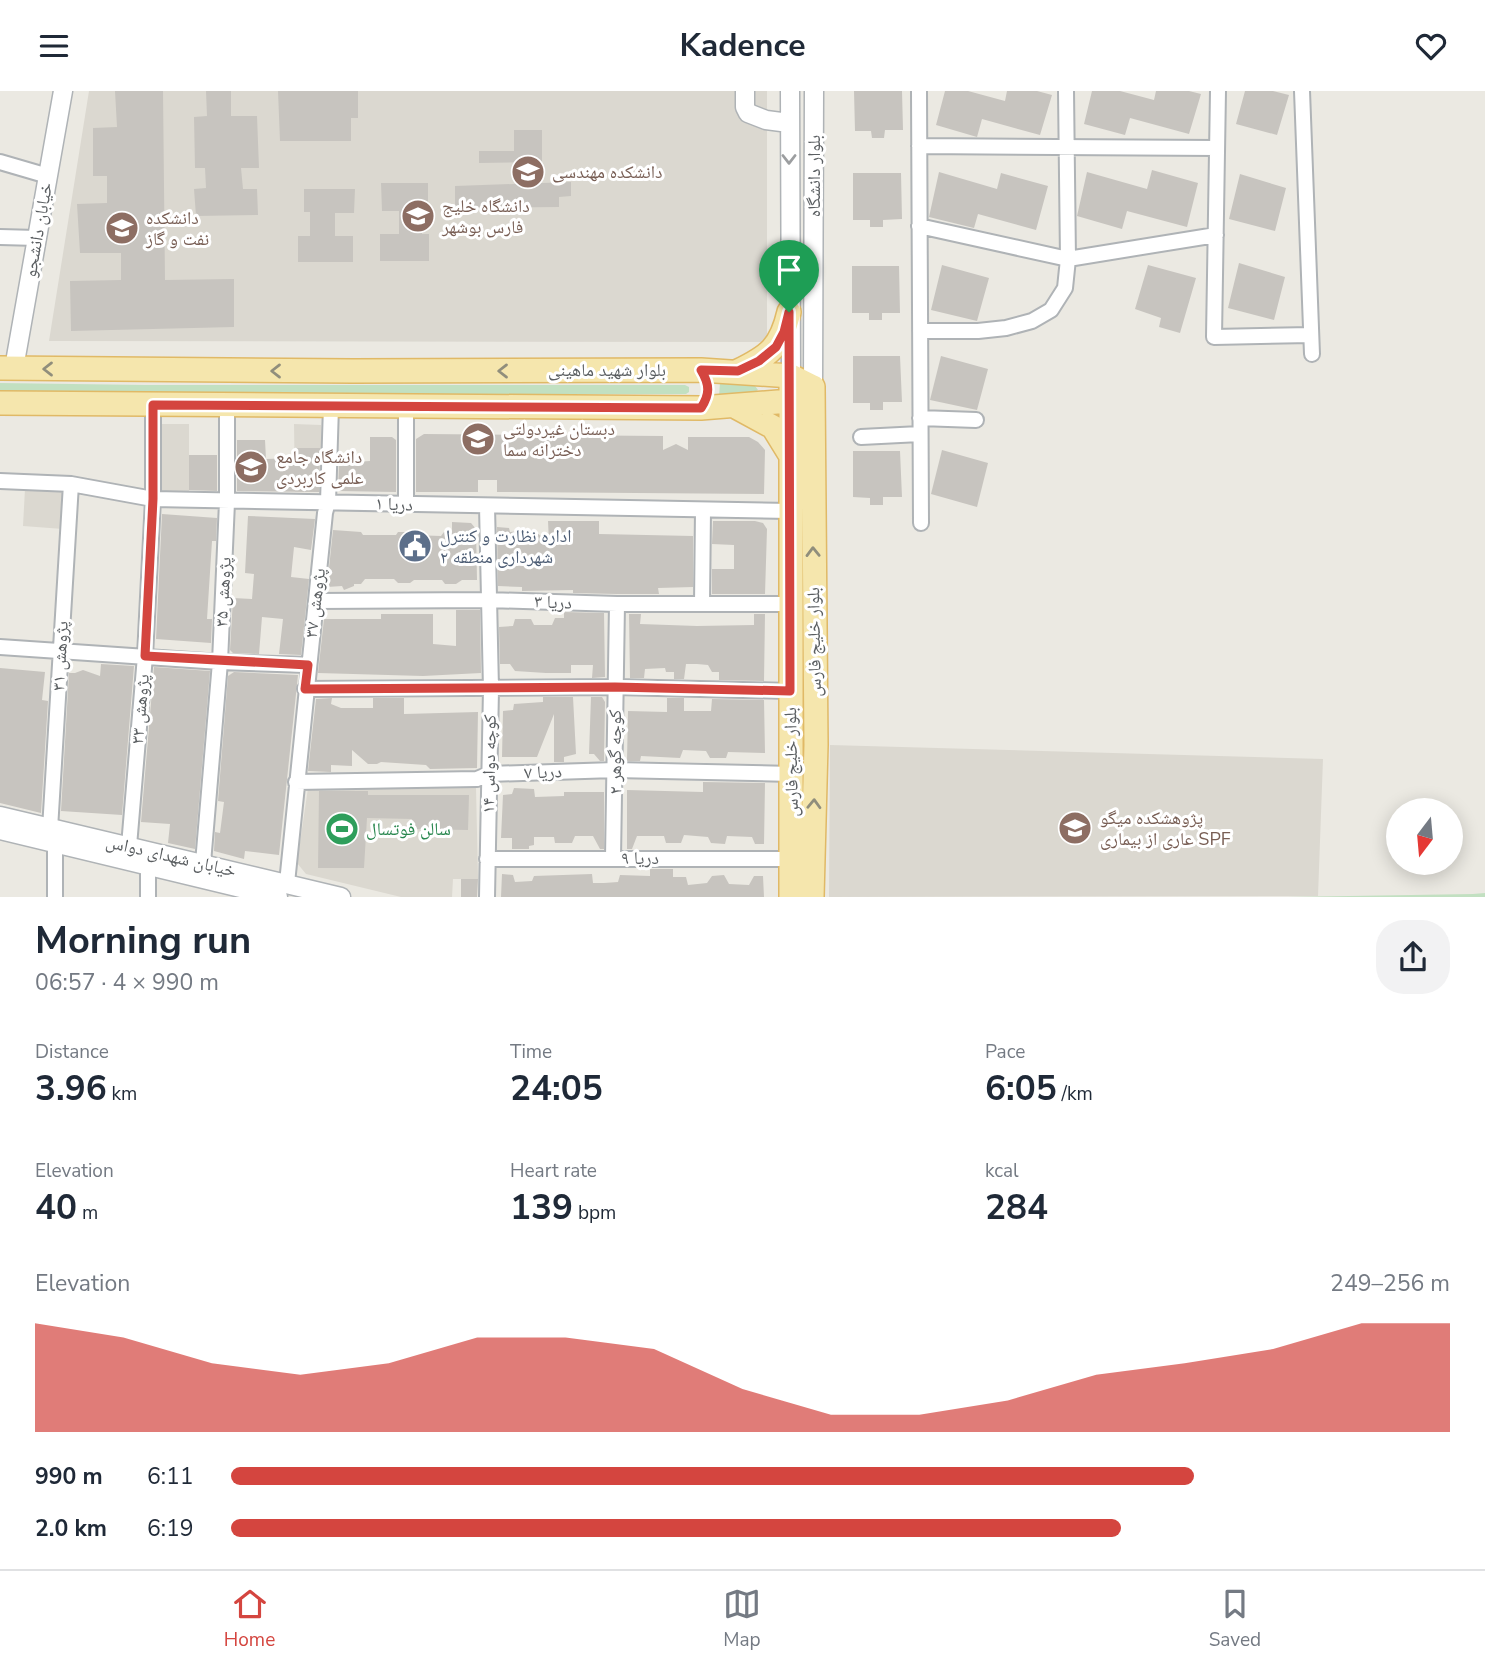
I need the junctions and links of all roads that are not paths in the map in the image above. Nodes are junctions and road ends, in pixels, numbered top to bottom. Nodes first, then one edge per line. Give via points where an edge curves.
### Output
1 (63, 91) edge
2 (745, 91) edge
3 (790, 91) edge
4 (814, 91) edge
5 (919, 91) edge
6 (1066, 91) edge
7 (1218, 91) edge
8 (1302, 91) edge
9 (789, 123) junction
10 (919, 146) junction
11 (1067, 146) junction
12 (1217, 148) junction
13 (0, 162) edge
14 (48, 176) junction
15 (919, 226) junction
16 (1216, 235) junction
17 (0, 237) edge
18 (37, 238) junction
19 (1068, 260) junction
20 (789, 312) junction
21 (920, 331) junction
22 (1311, 335) junction
23 (1312, 354) dead end
24 (7, 368) edge
25 (701, 370) junction
26 (738, 371) junction
27 (791, 376) junction
28 (813, 387) junction
29 (790, 401) junction
30 (0, 403) edge
31 (153, 405) junction
32 (227, 405) junction
33 (331, 406) junction
34 (406, 407) junction
35 (736, 407) junction
36 (701, 408) junction
37 (920, 418) junction
38 (976, 420) dead end
39 (920, 434) junction
40 (861, 437) dead end
41 (790, 456) junction
42 (0, 481) edge
43 (71, 484) junction
44 (153, 499) junction
45 (227, 502) junction
46 (328, 502) junction
47 (406, 504) junction
48 (487, 506) junction
49 (704, 510) junction
50 (790, 511) junction
51 (921, 523) dead end
52 (488, 600) junction
53 (316, 601) junction
54 (617, 604) junction
55 (702, 604) junction
56 (790, 604) junction
57 (0, 647) edge
58 (60, 651) junction
59 (145, 656) junction
60 (219, 662) junction
61 (308, 665) junction
62 (615, 687) junction
63 (305, 689) junction
64 (491, 689) junction
65 (790, 691) junction
66 (615, 770) junction
67 (792, 773) junction
68 (489, 774) junction
69 (296, 782) junction
70 (0, 816) edge
71 (0, 830) edge
72 (53, 836) junction
73 (129, 846) junction
74 (799, 856) junction
75 (613, 858) junction
76 (487, 859) junction
77 (203, 863) junction
78 (148, 864) junction
79 (283, 890) edge
80 (55, 897) edge
81 (148, 897) edge
82 (341, 897) edge
83 (487, 897) edge
84 (792, 897) edge
85 (812, 897) edge

1 - 14 street, خیابان دانشجو
2 - 9 street via 748,113
3 - 9 street, بلوار دانشگاه
4 - 28 street, بلوار دانشگاه
5 - 10 street
6 - 11 street
7 - 12 street
8 - 22 street
9 -> 20 street, بلوار دانشگاه
10 - 11 street
10 - 15 street
11 - 12 street
11 - 19 street
12 - 16 street
13 - 14 street
14 - 18 street, خیابان دانشجو
15 - 19 street
15 - 21 street
16 - 19 street
16 - 22 street via 1214,337
17 - 18 street
18 - 24 street, خیابان دانشجو
19 - 21 street via 1065,288 1051,310 1032,321 997,329
20 - 26 main road via 776,347
20 - 27 street, بلوار دانشگاه
21 - 37 street
22 - 23 street
25 -> 24 main road, بلوار شهید ماهینی
25 - 26 main road, بلوار شهید ماهینی
25 - 36 main road via 709,389
26 - 27 main road, بلوار شهید ماهینی
27 - 28 main road, بلوار شهید ماهینی
27 - 29 main road, بلوار خلیج‌ فارس
28 - 29 main road
74 -> 28 main road, بلوار خلیج ‌فارس via 816,745
29 - 35 main road
29 - 41 main road, بلوار خلیج‌ فارس
30 - 31 main road
31 - 32 main road
31 - 44 street, پژوهش ۳۳
32 - 33 main road
32 - 45 street, پژوهش ۳۵
33 - 34 main road
33 - 46 street, پژوهش ۳۷
34 - 36 main road
34 - 47 street
35 - 36 main road
35 - 41 main road via 773,427
37 - 38 street
37 - 39 street
39 - 40 street
39 - 51 street
41 - 50 main road, بلوار خلیج‌ فارس
42 - 43 street, دریا ۱
43 - 44 street, دریا ۱
43 - 58 street, پژوهش ۳۱
44 - 45 street, دریا ۱
44 - 59 street, پژوهش ۳۳
45 - 46 street, دریا ۱
45 - 60 street, پژوهش ۳۵
46 - 47 street, دریا ۱
46 - 53 street, پژوهش ۳۷
47 - 48 street, دریا ۱
48 - 49 street, دریا ۱
48 - 52 street, کوچه دواس ۱۴
49 - 50 street, دریا ۱
49 - 55 street
50 - 56 main road, بلوار خلیج‌ فارس
52 - 53 street, دریا ۳
52 - 54 street, دریا ۳
52 - 64 street, کوچه دواس ۱۴
53 - 61 street, پژوهش ۳۷
54 - 55 street, دریا ۳
54 - 62 street, کوچه گوهر ۲
55 - 56 street, دریا ۳
56 - 65 main road, بلوار خلیج‌ فارس
57 - 58 street
58 - 59 street
58 - 72 street, پژوهش ۳۱
59 - 60 street
59 - 73 street, پژوهش ۳۳
60 - 61 street
60 - 77 street, پژوهش ۳۵
61 - 63 street, پژوهش ۳۷
62 - 64 street
62 - 65 street
62 - 66 street, کوچه گوهر ۲
63 - 64 street
63 - 69 street, پژوهش ۳۷
64 - 68 street, کوچه دواس ۱۴
65 - 67 main road, بلوار خلیج‌ فارس
66 - 67 street, دریا ۷
66 - 68 street, دریا ۷
66 - 75 street, کوچه گوهر ۲
67 - 74 main road, بلوار خلیج‌ فارس
68 - 69 street, دریا ۷ via 477,779
68 - 76 street, کوچه دواس ۱۴
69 - 79 street, پژوهش ۳۷
70 - 72 street, خیابان شهدای دواس
71 - 72 street, خیابان شهدای دواس
72 - 73 street, خیابان شهدای دواس
72 - 78 street, خیابان شهدای دواس
72 - 80 street, پژوهش ۳۱
73 - 77 street, خیابان شهدای دواس
74 - 75 street, دریا ۹
74 - 84 main road, بلوار خلیج‌ فارس
74 - 85 main road, بلوار خلیج ‌فارس
75 - 76 street, دریا ۹
76 - 83 street, کوچه دواس ۱۴
77 - 79 street, خیابان شهدای دواس
78 - 79 street, خیابان شهدای دواس
78 - 81 street
79 - 82 street, خیابان شهدای دواس

